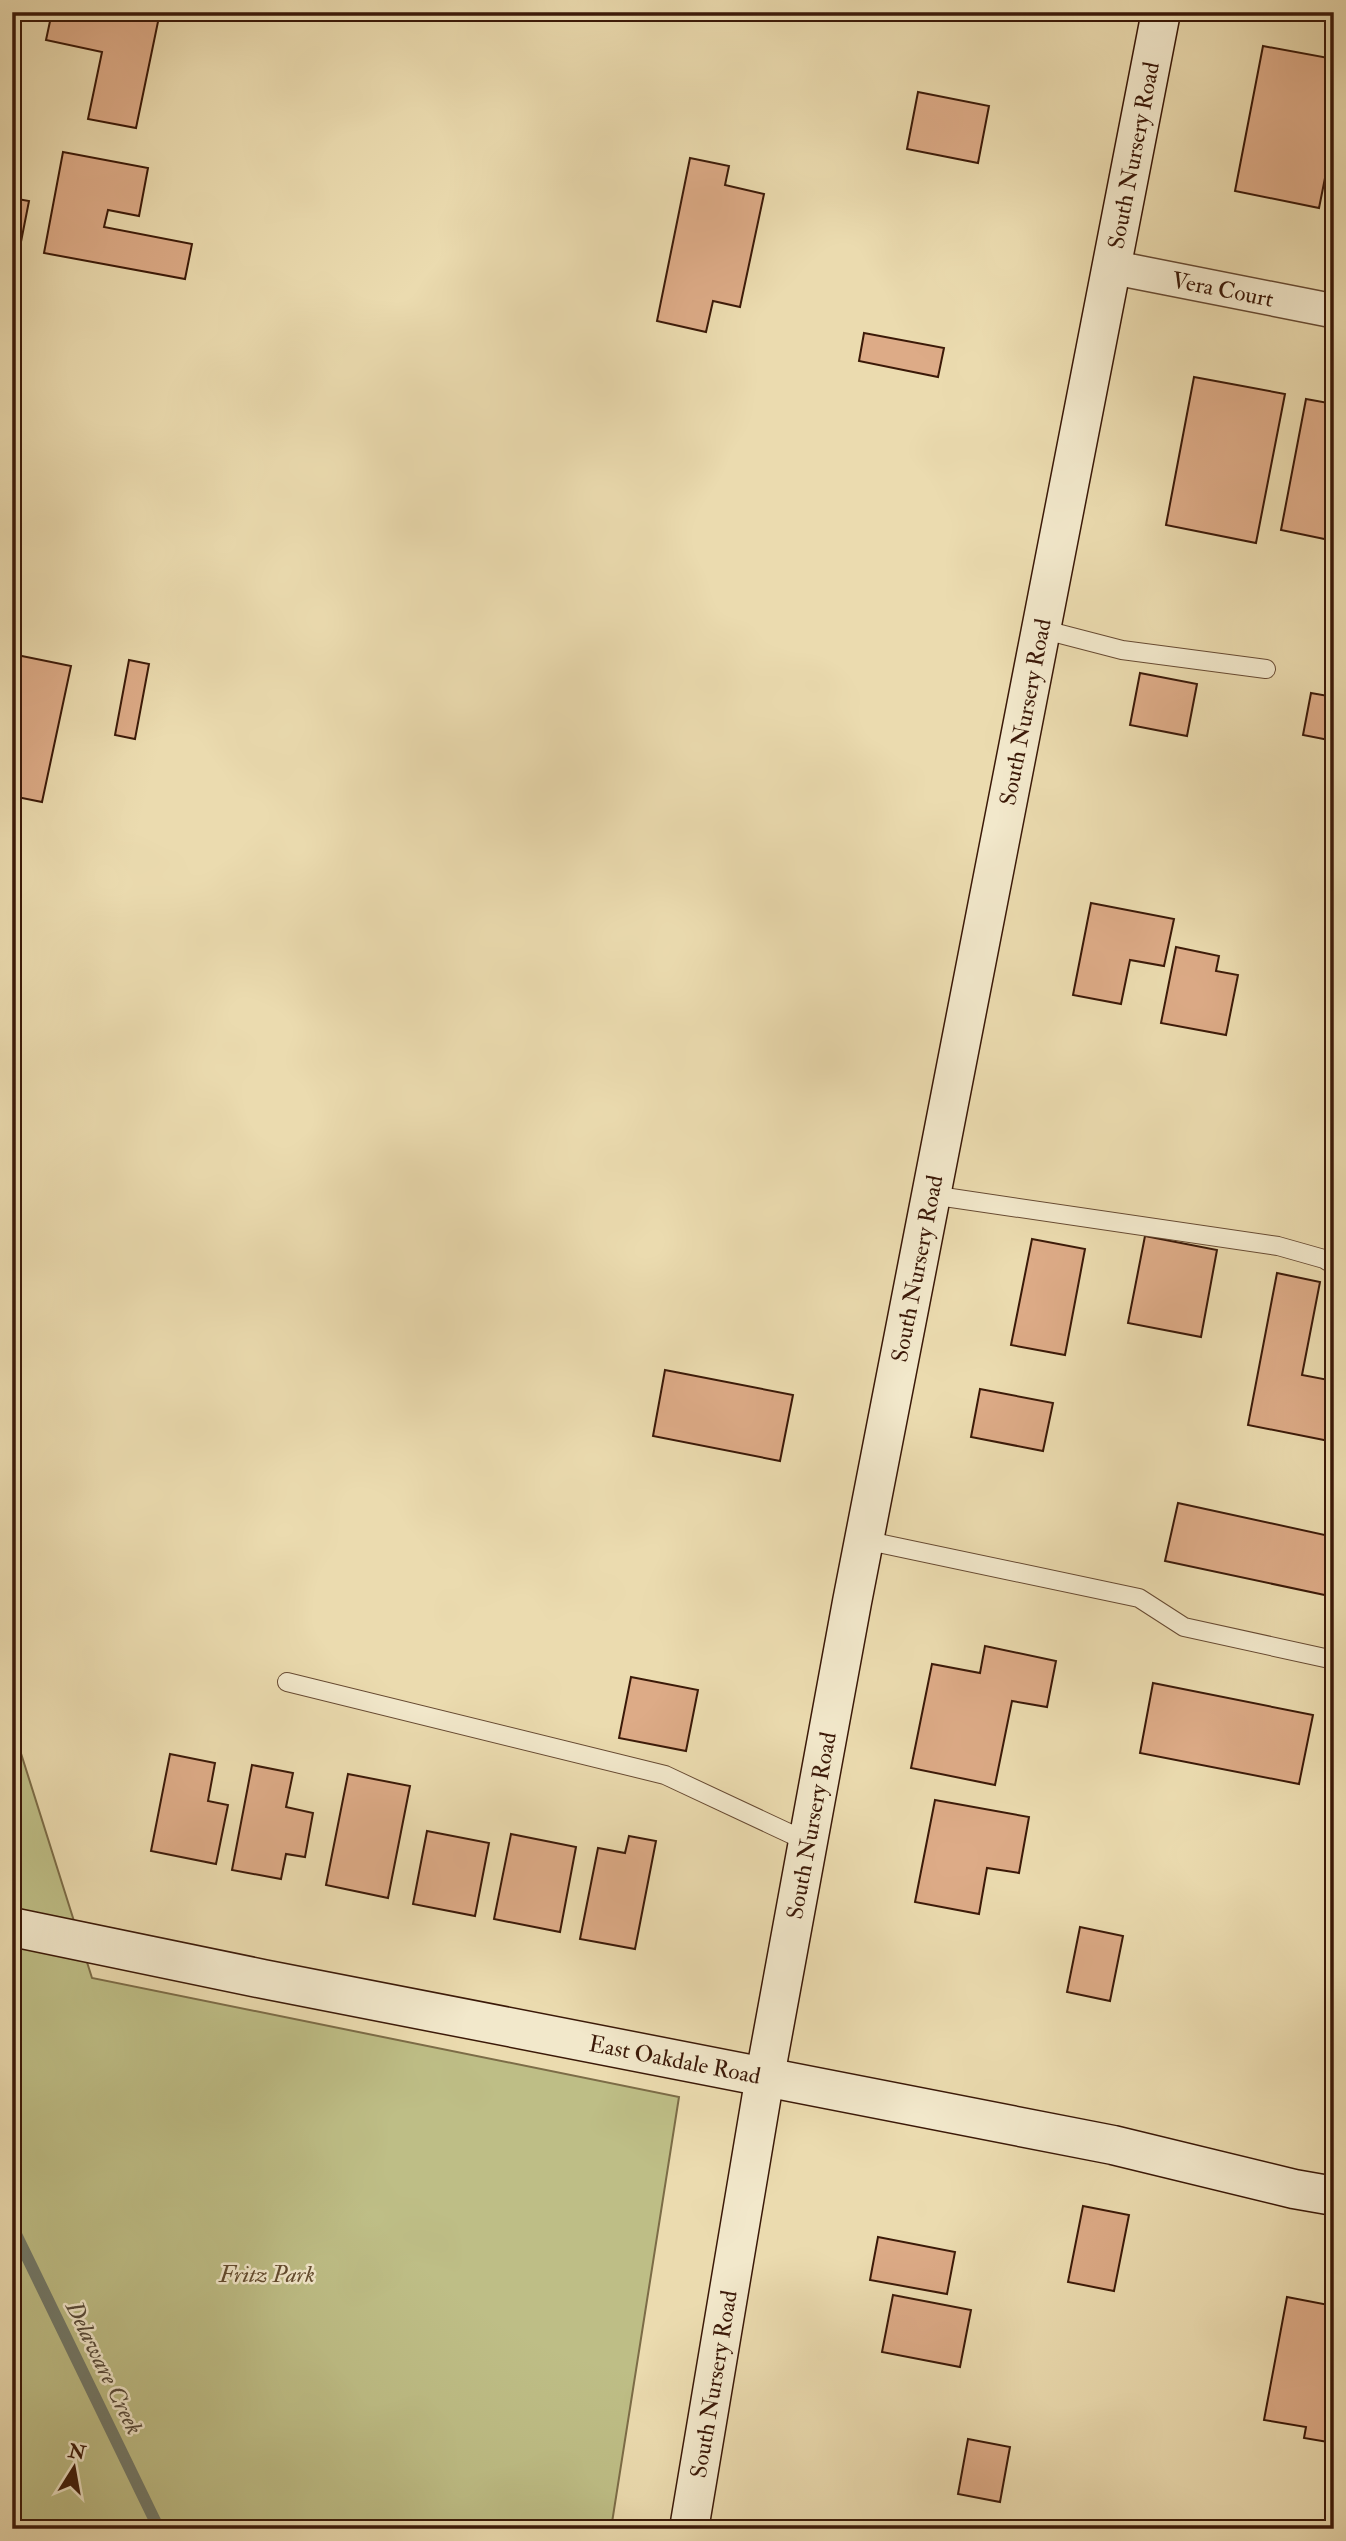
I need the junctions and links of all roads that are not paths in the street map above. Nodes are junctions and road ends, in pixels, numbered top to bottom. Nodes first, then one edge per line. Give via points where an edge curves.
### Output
1 (1161, 12) edge
2 (1111, 267) junction
3 (1334, 311) edge
4 (1041, 629) junction
5 (1266, 669) dead end
6 (931, 1195) junction
7 (1334, 1265) edge
8 (864, 1540) junction
9 (1334, 1660) edge
10 (287, 1682) dead end
11 (808, 1842) junction
12 (12, 1927) edge
13 (765, 2076) junction
14 (1334, 2196) edge
15 (689, 2529) edge

1 - 2 street, South Nursery Road
2 - 3 street, Vera Court
2 - 4 street, South Nursery Road
4 - 5 lane via 1122,650
4 - 6 street, South Nursery Road
6 - 7 lane via 1278,1246
6 - 8 street, South Nursery Road
8 - 9 lane via 1139,1598 1184,1627
8 - 11 street, South Nursery Road
10 - 11 lane via 665,1775
11 - 13 street, South Nursery Road
12 - 13 street, East Oakdale Road
13 - 14 street, East Oakdale Road via 1113,2145
13 - 15 street, South Nursery Road

